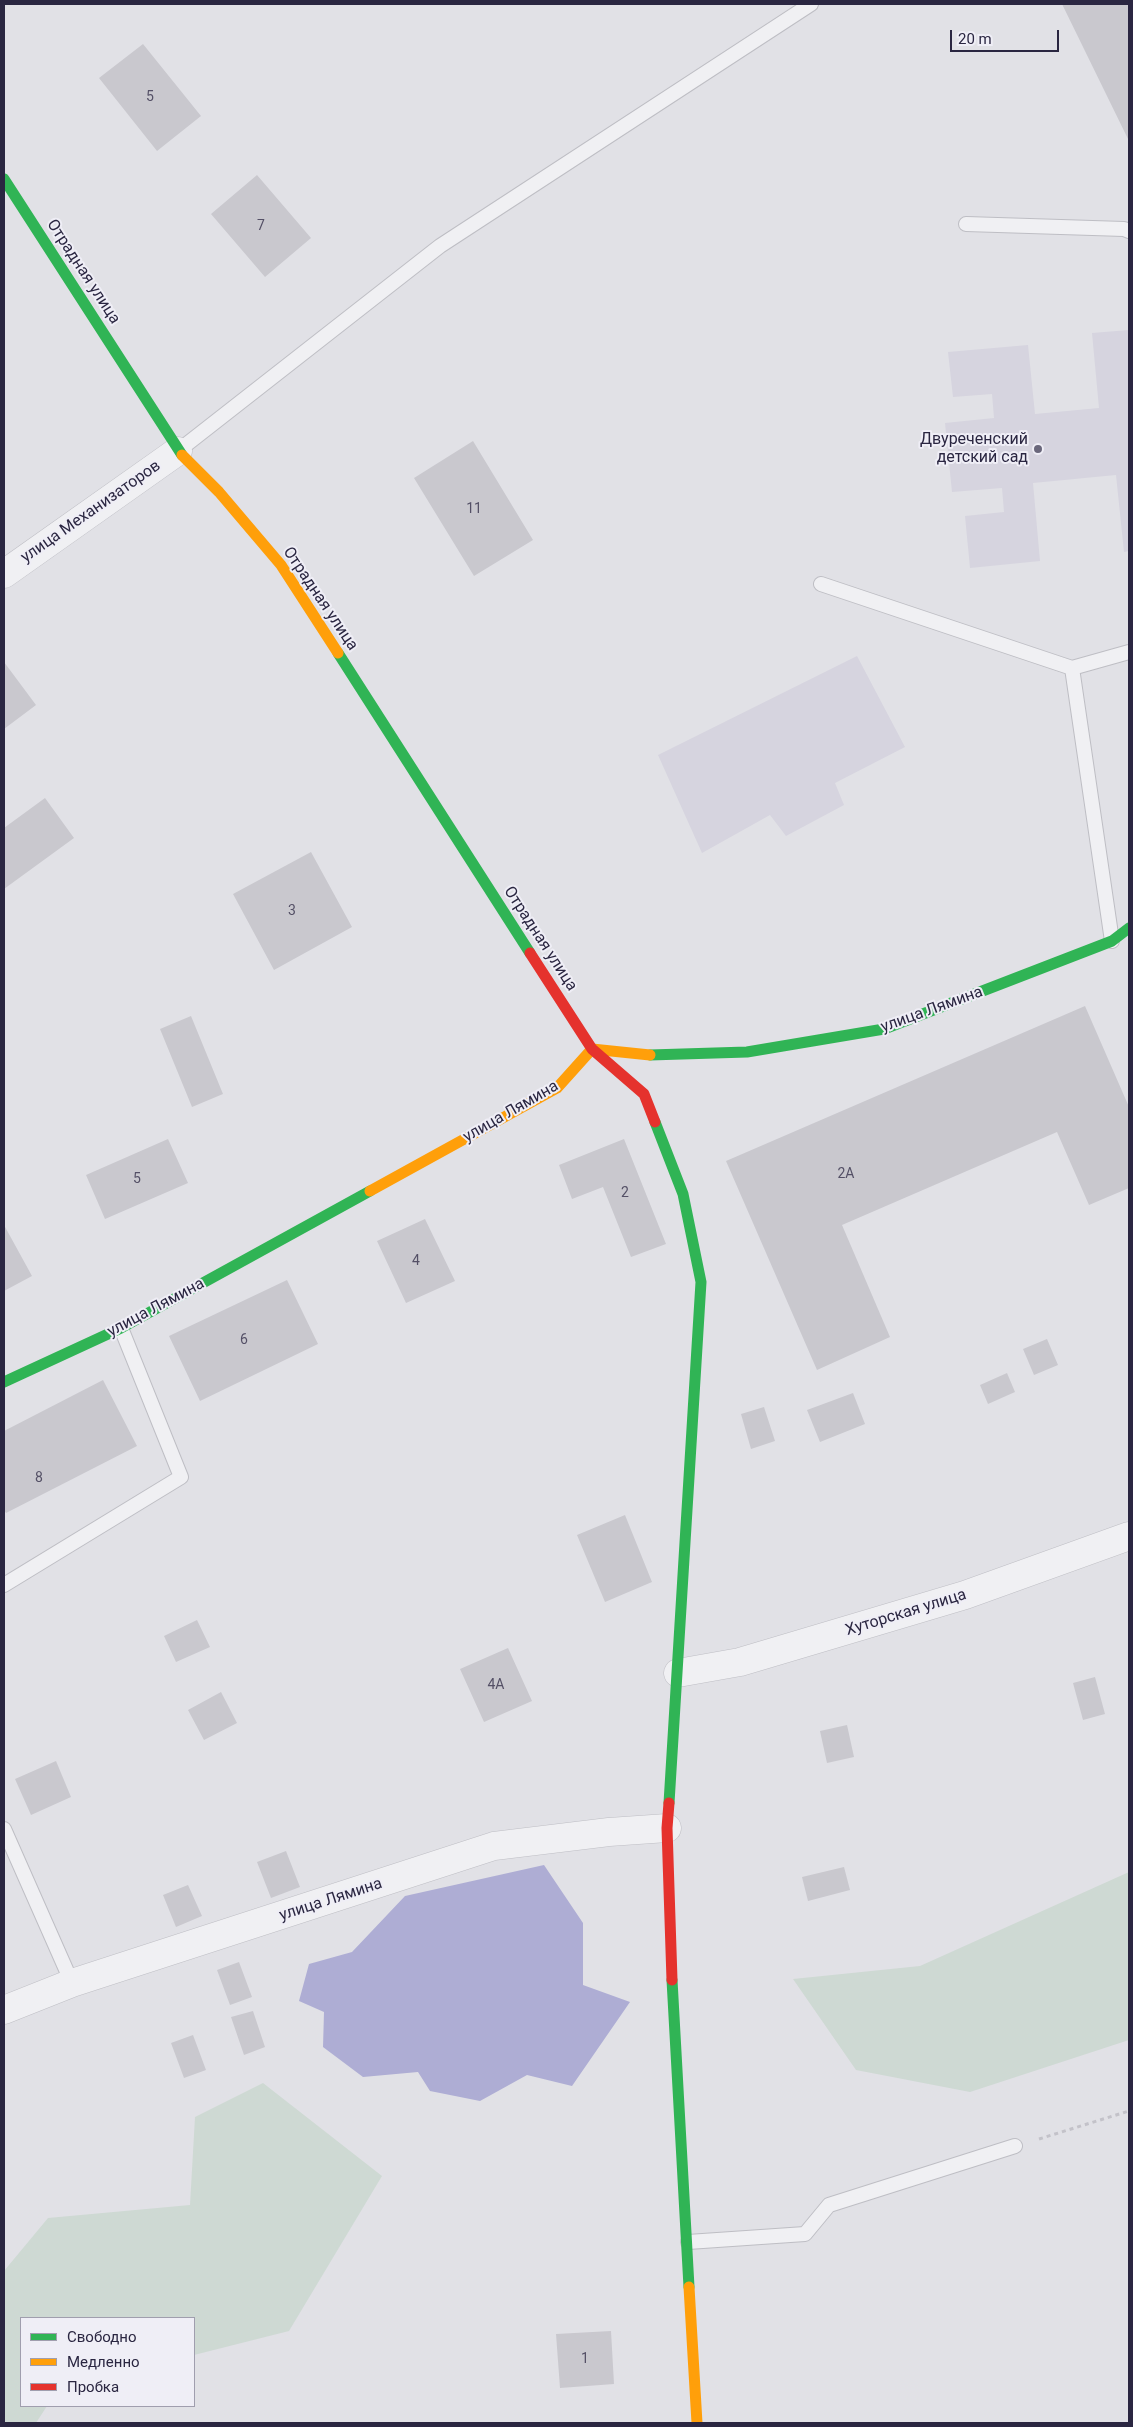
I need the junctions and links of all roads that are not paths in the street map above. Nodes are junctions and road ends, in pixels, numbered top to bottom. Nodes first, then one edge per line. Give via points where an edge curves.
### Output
1 (811, 4) edge
2 (4, 179) edge
3 (966, 224) dead end
4 (1129, 231) edge
5 (178, 451) junction
6 (4, 574) edge
7 (821, 584) dead end
8 (1129, 652) edge
9 (1072, 668) junction
10 (1129, 928) edge
11 (1112, 941) junction
12 (592, 1049) junction
13 (121, 1328) junction
14 (4, 1382) edge
15 (1129, 1536) edge
16 (4, 1585) edge
17 (678, 1673) junction
18 (667, 1828) junction
19 (4, 1829) edge
20 (72, 1983) junction
21 (4, 2010) edge
22 (1014, 2146) road end
23 (688, 2242) junction
24 (698, 2423) edge

1 - 5 lane via 440,246
2 - 5 street, Отрадная улица
3 - 4 lane
5 - 6 street, улица Механизаторов
5 - 12 street, Отрадная улица via 219,492 280,565
7 - 9 lane
8 - 9 lane
9 - 11 lane
10 - 11 street, улица Лямина
11 - 12 street, улица Лямина via 884,1029 747,1052 651,1055
12 - 13 street, улица Лямина via 557,1088
12 - 17 street, Отрадная улица via 644,1094 682,1194 701,1282
13 - 14 street, улица Лямина
13 - 16 lane via 181,1477
15 - 17 street, Хуторская улица via 965,1596 740,1662
17 - 18 street, Отрадная улица
18 - 20 street, улица Лямина via 494,1846
18 - 23 street, Отрадная улица via 672,1982
19 - 20 lane
20 - 21 street, улица Лямина
22 - 23 lane via 829,2205 805,2234
23 - 24 street, Отрадная улица

